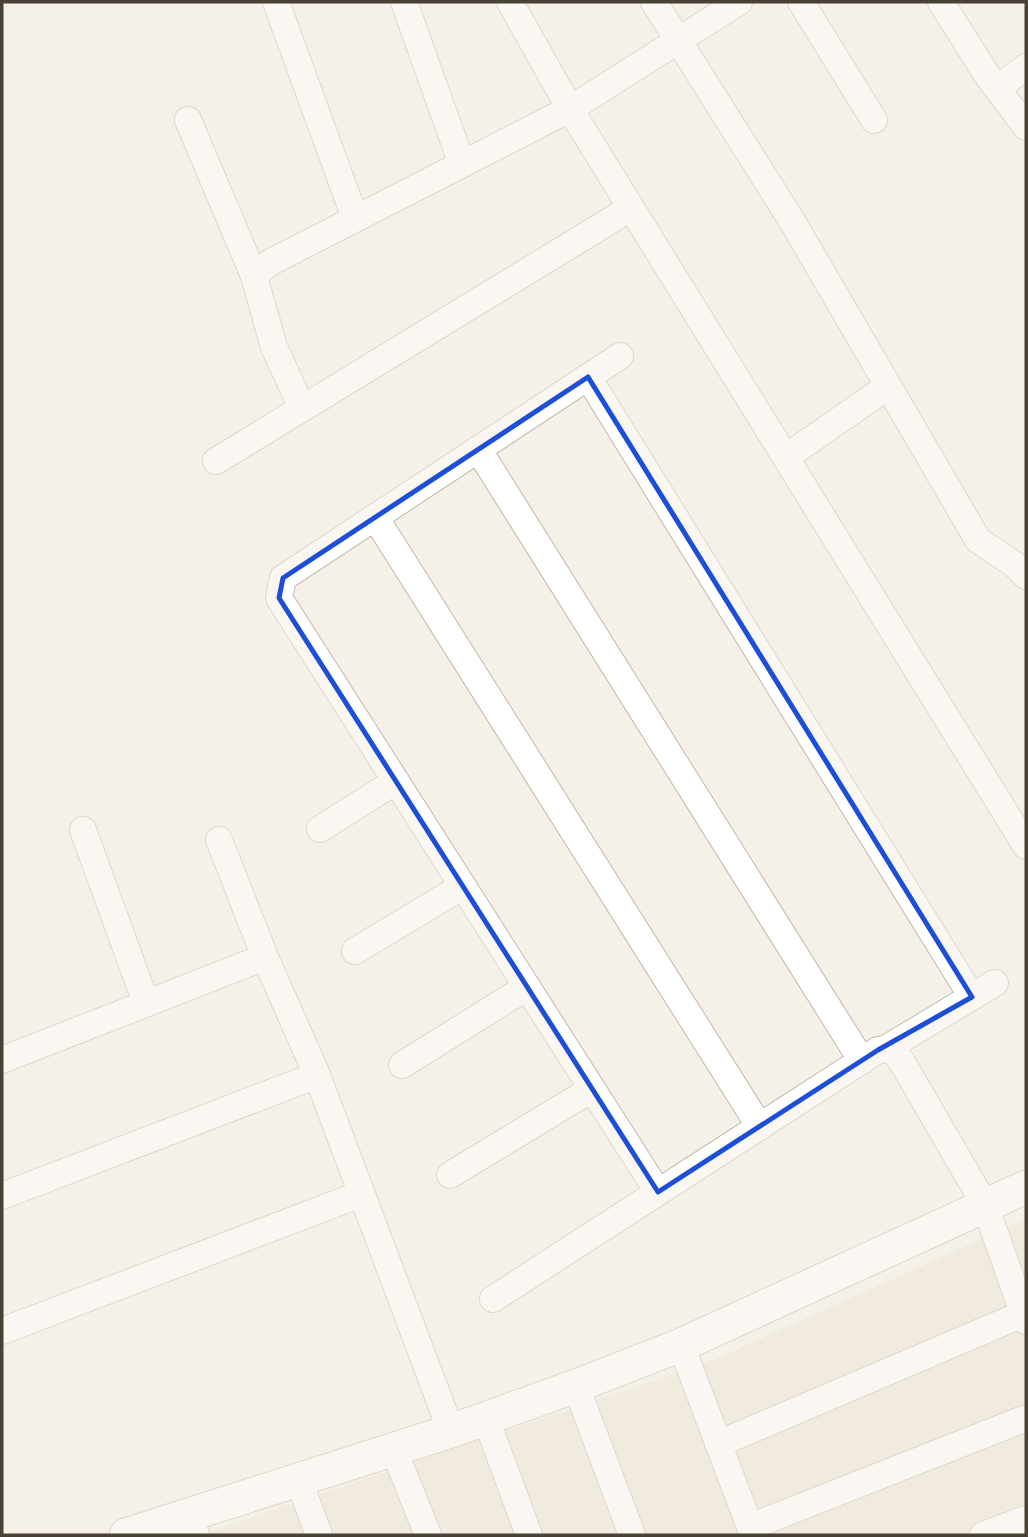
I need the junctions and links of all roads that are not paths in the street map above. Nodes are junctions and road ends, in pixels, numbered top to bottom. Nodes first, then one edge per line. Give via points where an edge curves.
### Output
1 (276, 2) edge
2 (404, 2) edge
3 (510, 2) edge
4 (654, 2) edge
5 (739, 2) edge
6 (801, 2) edge
7 (941, 2) edge
8 (678, 40) junction
9 (1026, 67) edge
10 (997, 88) junction
11 (570, 109) junction
12 (188, 120) dead end
13 (874, 120) dead end
14 (1026, 127) edge
15 (462, 164) junction
16 (631, 208) junction
17 (355, 218) junction
18 (254, 276) junction
19 (620, 356) dead end
20 (588, 377) junction
21 (887, 387) junction
22 (302, 408) junction
23 (478, 449) junction
24 (786, 457) junction
25 (216, 461) dead end
26 (375, 517) junction
27 (1026, 576) edge
28 (396, 781) junction
29 (320, 829) dead end
30 (83, 830) dead end
31 (219, 840) dead end
32 (1026, 846) edge
33 (463, 886) junction
34 (355, 951) dead end
35 (265, 957) junction
36 (995, 983) dead end
37 (527, 987) junction
38 (972, 997) junction
39 (146, 1003) junction
40 (887, 1048) junction
41 (2, 1060) edge
42 (862, 1061) junction
43 (402, 1065) dead end
44 (317, 1075) junction
45 (592, 1089) junction
46 (760, 1127) junction
47 (450, 1175) dead end
48 (1026, 1187) edge
49 (658, 1192) junction
50 (361, 1194) junction
51 (2, 1196) edge
52 (985, 1205) junction
53 (493, 1299) dead end
54 (1025, 1318) edge
55 (2, 1331) edge
56 (681, 1345) junction
57 (576, 1386) junction
58 (1026, 1418) edge
59 (486, 1419) junction
60 (451, 1431) junction
61 (718, 1444) junction
62 (394, 1450) junction
63 (298, 1478) junction
64 (1026, 1519) edge
65 (192, 1525) edge
66 (751, 1531) edge
67 (126, 1535) edge
68 (318, 1535) edge
69 (428, 1535) edge
70 (529, 1535) edge
71 (632, 1535) edge
72 (983, 1535) edge

1 - 17 street
2 - 15 street
3 - 11 street
4 - 8 street
5 - 8 street
6 - 13 street
7 - 10 street
8 - 11 street
8 - 21 street via 792,221
9 - 10 street
10 - 14 street
11 - 15 street
11 - 16 street
12 - 18 street
15 - 17 street
16 - 22 street
16 - 24 street
17 - 18 street via 269,263
18 - 22 street via 274,347
19 - 20 street
20 - 23 street
20 - 38 street
21 - 24 street
21 - 27 street via 978,540
22 - 25 street
23 - 26 street
23 - 42 street
24 - 32 street
26 - 28 street via 283,578 279,598
26 - 46 street
28 - 29 street
28 - 33 street
30 - 39 street
31 - 35 street
33 - 34 street
33 - 37 street
35 - 39 street
35 - 44 street
36 - 38 street
37 - 43 street
37 - 45 street
38 - 40 street
39 - 41 street
40 - 42 street
40 - 52 street via 902,1062
42 - 46 street
44 - 50 street
44 - 51 street
45 - 47 street
45 - 49 street
46 - 49 street
48 - 52 street
49 - 53 street
50 - 55 street
50 - 60 street
52 - 54 street
52 - 56 street
54 - 61 street
56 - 57 street
56 - 61 street
57 - 59 street
57 - 71 street
58 - 66 street
59 - 60 street
59 - 70 street
60 - 62 street
61 - 66 street
62 - 63 street
62 - 69 street
63 - 65 street
63 - 68 street
64 - 72 street
65 - 67 street

